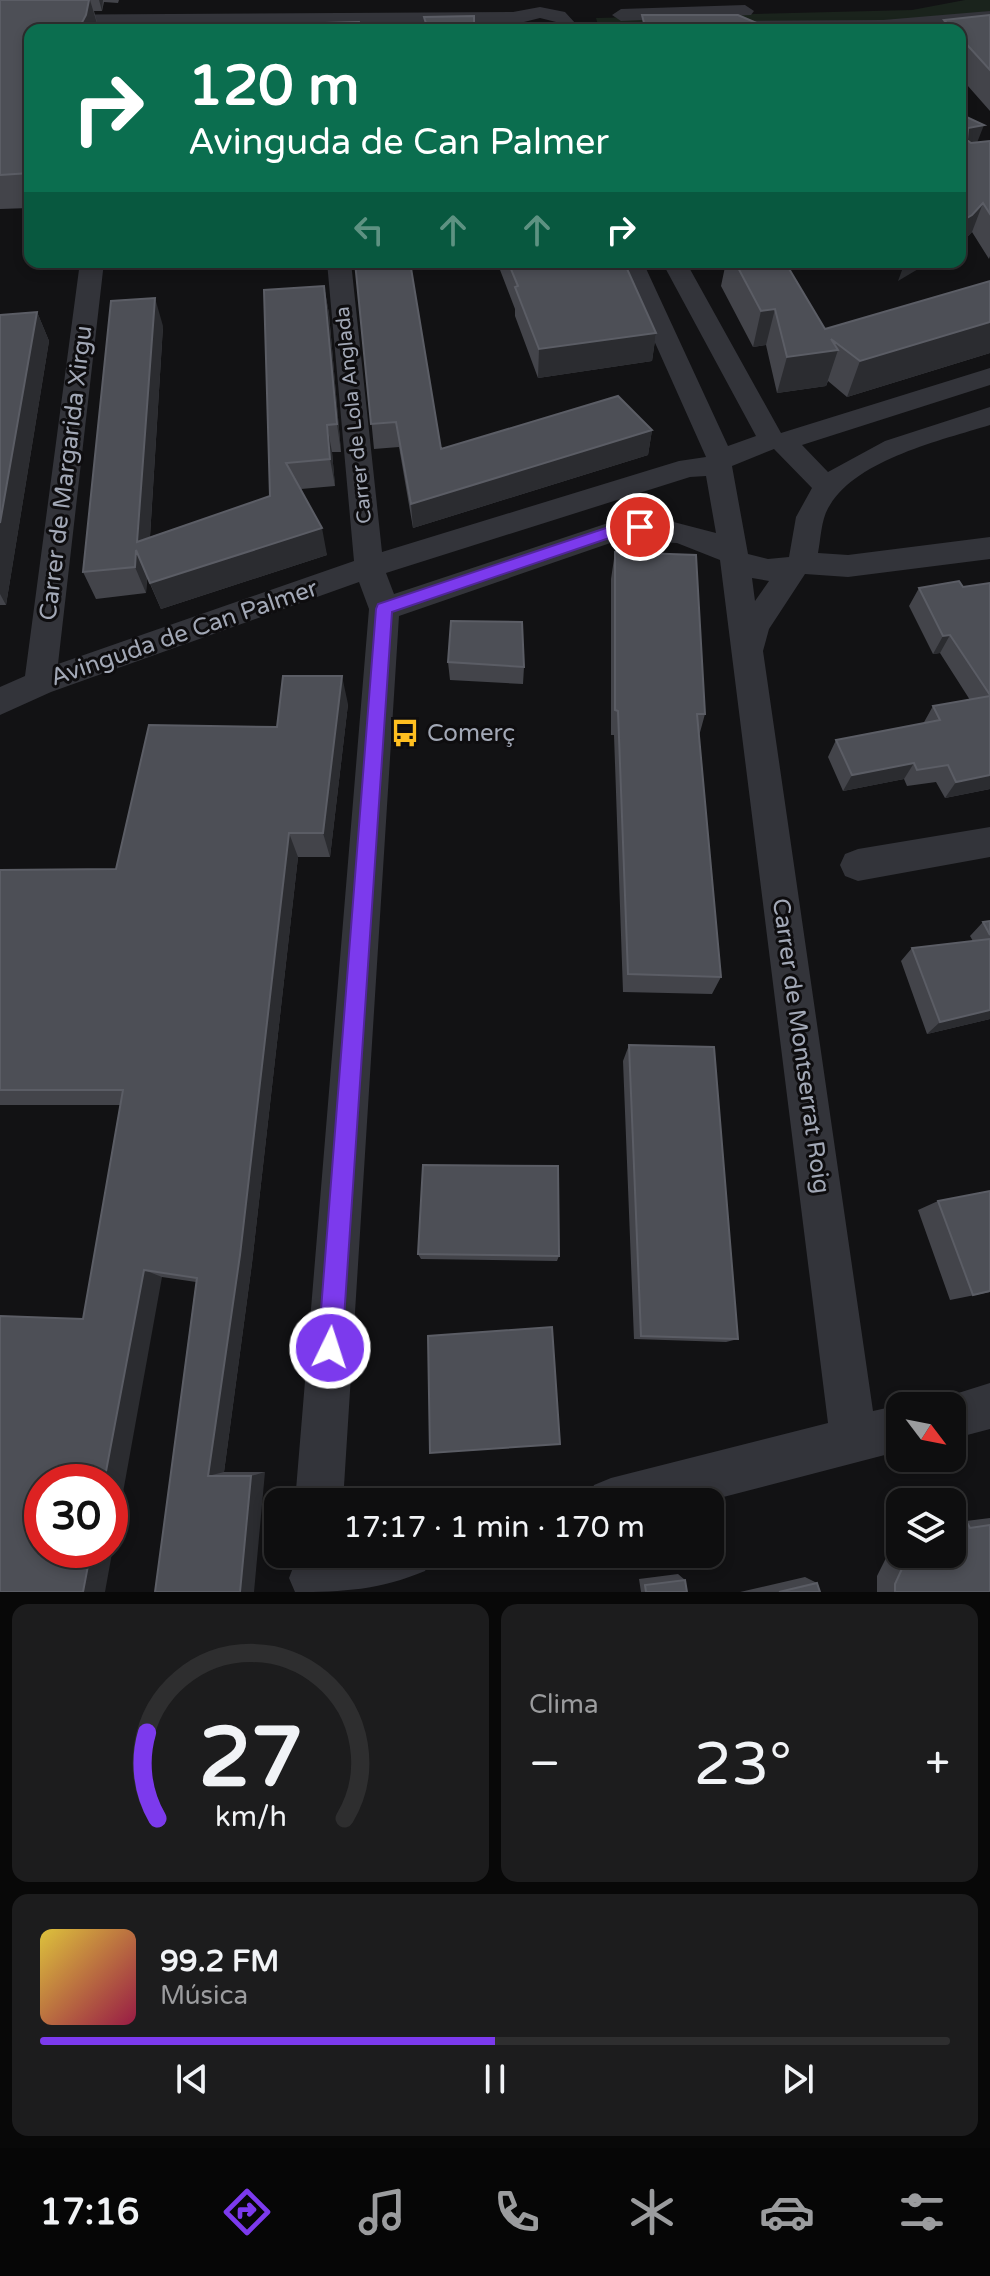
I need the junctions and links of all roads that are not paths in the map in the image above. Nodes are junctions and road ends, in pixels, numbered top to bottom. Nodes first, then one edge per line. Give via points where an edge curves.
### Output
1 (533, 6) edge
2 (838, 7) dead end
3 (990, 17) edge
4 (967, 19) junction
5 (0, 21) edge
6 (515, 24) edge
7 (561, 24) edge
8 (593, 24) edge
9 (907, 24) edge
10 (0, 35) edge
11 (24, 35) edge
12 (982, 36) edge
13 (91, 268) edge
14 (340, 268) edge
15 (634, 268) edge
16 (677, 268) edge
17 (990, 376) edge
18 (990, 416) edge
19 (777, 441) junction
20 (717, 457) junction
21 (827, 487) junction
22 (990, 548) edge
23 (734, 558) junction
24 (369, 567) junction
25 (790, 573) junction
26 (384, 609) junction
27 (747, 652) junction
28 (40, 683) junction
29 (0, 702) edge
30 (990, 842) edge
31 (858, 865) dead end
32 (990, 1406) edge
33 (966, 1412) edge
34 (886, 1432) edge
35 (854, 1440) junction
36 (320, 1488) edge
37 (666, 1488) edge
38 (345, 1568) edge
39 (314, 1575) edge

1 - 6 street
1 - 7 street
2 - 8 street
3 - 4 street
4 - 9 street
4 - 12 street
5 - 6 street
10 - 11 street
13 - 28 street, Carrer de Margarida Xirgu
14 - 24 street, Carrer de Lola Anglada
15 - 20 street, Carrer de Montserrat Roig
16 - 19 street
17 - 19 street
18 - 21 street via 881,451
19 - 20 street, Avinguda de Can Palmer
19 - 21 street
20 - 23 street, Carrer de Montserrat Roig
20 - 24 street, Avinguda de Can Palmer
21 - 25 street, Carrer de Montserrat Roig
22 - 25 street via 848,566 803,578
23 - 25 street
23 - 26 street via 681,532 617,530
23 - 27 street, Carrer de Montserrat Roig
24 - 26 street
24 - 28 street, Avinguda de Can Palmer
25 - 27 street, Carrer de Montserrat Roig via 755,626
26 - 36 street
27 - 35 street, Carrer de Montserrat Roig
28 - 29 street, Avinguda de Can Palmer
30 - 31 street
32 - 33 street
34 - 35 street
35 - 37 street
38 - 39 street

